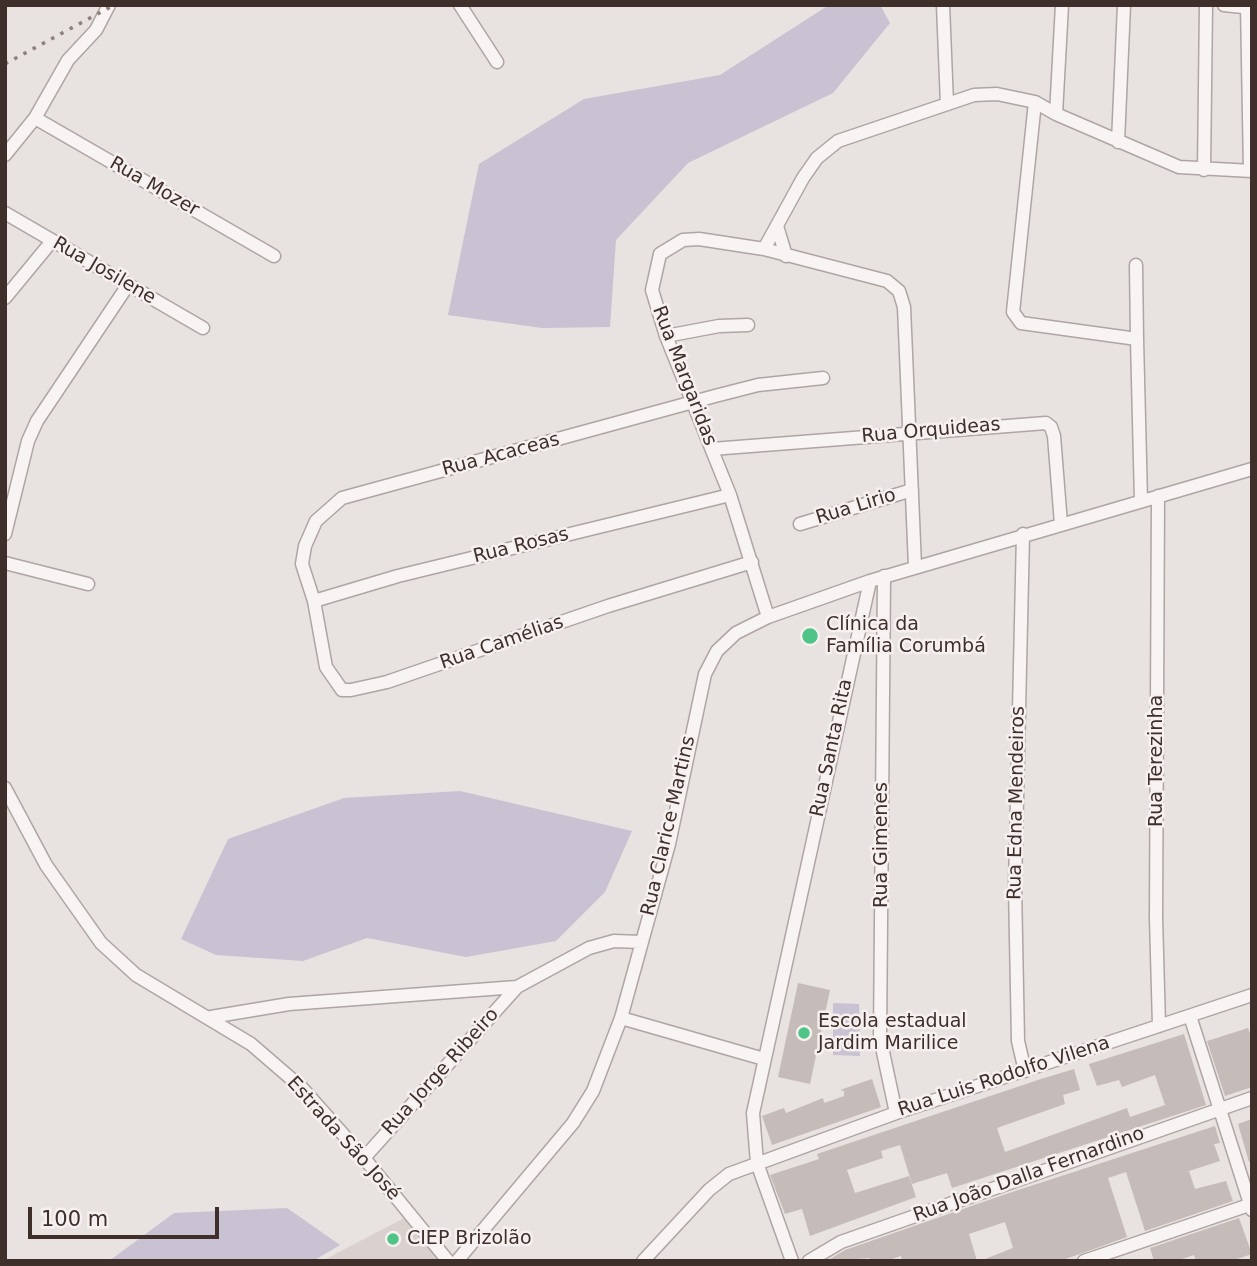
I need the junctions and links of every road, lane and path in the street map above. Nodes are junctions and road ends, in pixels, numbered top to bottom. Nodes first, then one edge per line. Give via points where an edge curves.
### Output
1 (110, 5) edge
2 (460, 5) edge
3 (943, 5) edge
4 (1062, 5) edge
5 (1124, 5) edge
6 (1206, 5) edge
7 (1224, 5) edge
8 (1248, 7) edge
9 (497, 62) dead end
10 (1250, 92) edge
11 (1035, 102) junction
12 (947, 104) junction
13 (1056, 114) junction
14 (35, 118) junction
15 (1118, 142) junction
16 (5, 155) edge
17 (1204, 170) junction
18 (1251, 171) edge
19 (5, 213) edge
20 (777, 226) junction
21 (52, 241) junction
22 (764, 249) junction
23 (786, 256) junction
24 (274, 257) dead end
25 (1136, 265) dead end
26 (128, 285) junction
27 (5, 298) edge
28 (748, 325) dead end
29 (202, 328) dead end
30 (666, 336) junction
31 (1137, 339) junction
32 (823, 378) dead end
33 (693, 403) junction
34 (910, 433) junction
35 (712, 449) junction
36 (1252, 469) edge
37 (912, 490) junction
38 (730, 495) junction
39 (1158, 496) junction
40 (1141, 500) junction
41 (800, 524) dead end
42 (1061, 524) junction
43 (5, 534) edge
44 (1023, 534) junction
45 (752, 562) junction
46 (5, 563) edge
47 (915, 566) junction
48 (884, 576) junction
49 (870, 581) junction
50 (88, 584) dead end
51 (314, 601) junction
52 (768, 617) junction
53 (5, 788) edge
54 (641, 942) junction
55 (517, 987) junction
56 (1252, 995) edge
57 (1190, 1016) junction
58 (211, 1017) junction
59 (621, 1018) junction
60 (1159, 1026) junction
61 (764, 1059) junction
62 (1025, 1071) junction
63 (1252, 1098) edge
64 (1217, 1109) junction
65 (896, 1113) junction
66 (364, 1158) junction
67 (757, 1163) junction
68 (1251, 1206) edge
69 (448, 1261) edge
70 (457, 1261) edge
71 (643, 1261) edge
72 (792, 1261) edge
73 (810, 1261) edge
74 (1084, 1261) edge

1 - 14 street via 96,30 68,61
2 - 9 street
3 - 12 street
4 - 13 street
5 - 15 street
6 - 17 street
7 - 8 street
8 - 10 street
10 - 18 street
11 - 12 street via 974,94
11 - 13 street
11 - 31 street via 1013,312 1016,319
12 - 20 street via 838,141 817,158
13 - 15 street
14 - 16 street
14 - 24 street, Rua Mozer
15 - 17 street via 1179,167
17 - 18 street
19 - 21 street, Rua Josilene
20 - 22 street
20 - 23 street
21 - 26 street, Rua Josilene
21 - 27 street
22 - 23 street, Rua Margaridas
22 - 30 street, Rua Margaridas via 699,239 682,240 660,254 652,290
23 - 34 street, Rua Margaridas via 887,281 899,290 904,307
25 - 31 street
26 - 29 street, Rua Josilene
26 - 43 street via 37,421
28 - 30 street
30 - 33 street, Rua Margaridas
31 - 40 street
32 - 33 street via 758,385
33 - 35 street, Rua Margaridas
33 - 51 street, Rua Acaceas via 342,498 316,521 305,546 302,564
34 - 35 street, Rua Orquideas
34 - 37 street
34 - 42 street, Rua Orquideas via 1045,423 1054,436
35 - 38 street, Rua Margaridas
36 - 39 street
37 - 41 street, Rua Lirio
37 - 47 street
38 - 45 street, Rua Margaridas
38 - 51 street, Rua Rosas
39 - 40 street
39 - 60 street, Rua Terezinha
40 - 42 street
42 - 44 street
44 - 47 street
44 - 62 street, Rua Edna Mendeiros via 1015,887 1018,1041
45 - 51 street, Rua Camélias via 351,690 342,690 326,667
45 - 52 street, Rua Margaridas
46 - 50 street
47 - 48 street
48 - 49 street
48 - 65 street, Rua Gimenes via 880,1038
49 - 52 street, Rua Clarice Martins
49 - 61 street, Rua Santa Rita
52 - 54 street, Rua Clarice Martins via 736,633 717,651 705,674 669,844
53 - 58 street, Estrada São José via 46,865 101,943 136,975
54 - 55 street, Rua Clarice Martins via 589,948
54 - 59 street
55 - 58 street, Rua Clarice Martins via 289,1004
55 - 66 street, Rua Jorge Ribeiro
56 - 57 street, Rua Luis Rodolfo Vilena
57 - 60 street, Rua Luis Rodolfo Vilena
57 - 64 street
58 - 66 street, Estrada São José via 302,1088
59 - 61 street
59 - 70 street via 593,1091 573,1123
60 - 62 street, Rua Luis Rodolfo Vilena
61 - 67 street, Rua Santa Rita via 753,1114
62 - 65 street, Rua Luis Rodolfo Vilena
63 - 64 street, Rua João Dalla Fernardino
64 - 68 street
64 - 73 street, Rua João Dalla Fernardino via 841,1242
65 - 67 street, Rua Luis Rodolfo Vilena
66 - 69 street, Estrada São José
67 - 71 street, Rua Luis Rodolfo Vilena via 729,1174 709,1190
67 - 72 street, Rua Santa Rita
68 - 74 street

